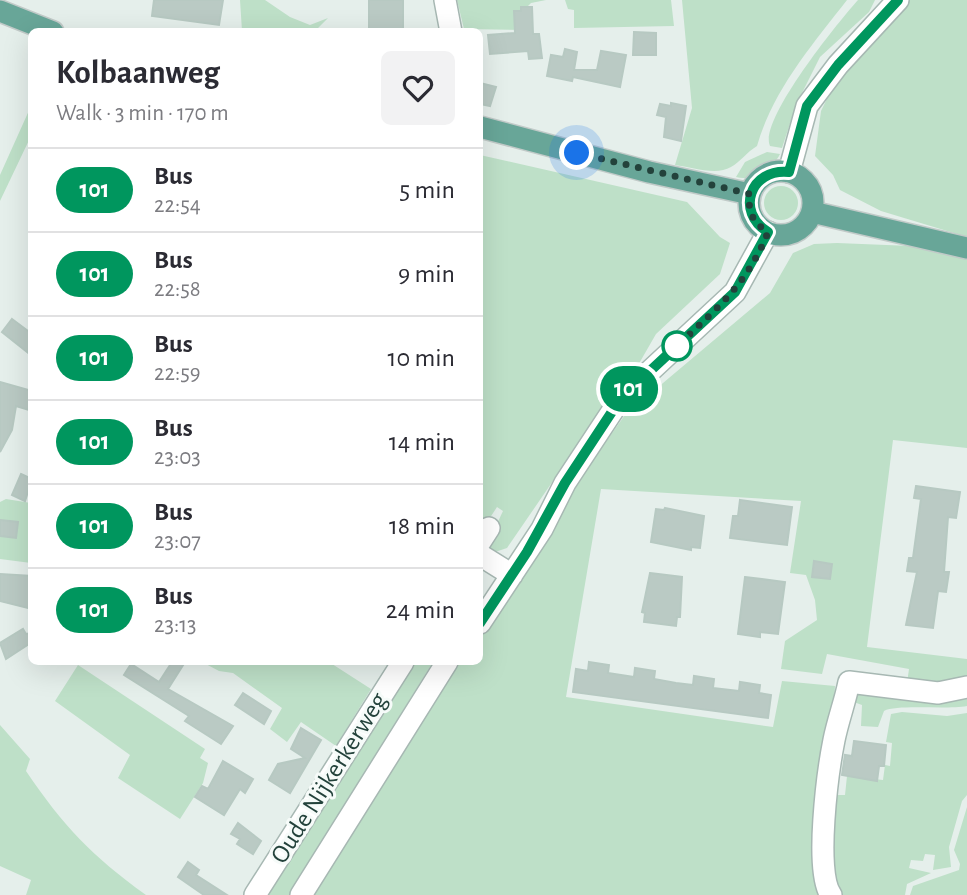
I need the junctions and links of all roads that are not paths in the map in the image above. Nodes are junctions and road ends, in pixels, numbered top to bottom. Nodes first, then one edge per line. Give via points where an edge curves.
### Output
1 (445, 0) edge
2 (898, 0) edge
3 (0, 11) edge
4 (43, 28) edge
5 (450, 28) edge
6 (483, 128) edge
7 (789, 172) junction
8 (750, 194) junction
9 (812, 212) junction
10 (768, 232) junction
11 (967, 248) edge
12 (483, 557) edge
13 (506, 572) junction
14 (483, 596) edge
15 (483, 617) edge
16 (401, 665) edge
17 (445, 665) edge
18 (967, 687) edge
19 (255, 895) edge
20 (301, 895) edge
21 (831, 895) edge

1 - 5 street
2 - 7 street via 807,106
3 - 4 main road
6 - 8 main road
7 - 8 main road via 761,178
7 - 9 main road via 806,183
8 - 10 main road via 754,221
9 - 10 main road via 794,232
9 - 11 main road
10 - 13 street via 735,292 632,385 565,483 542,529
12 - 13 street
13 - 14 street
13 - 15 street
16 - 19 street, Oude Nijkerkerweg
17 - 20 street, Oude Nijkerkerweg
18 - 21 street via 938,693 849,682 834,741 825,816 821,868

